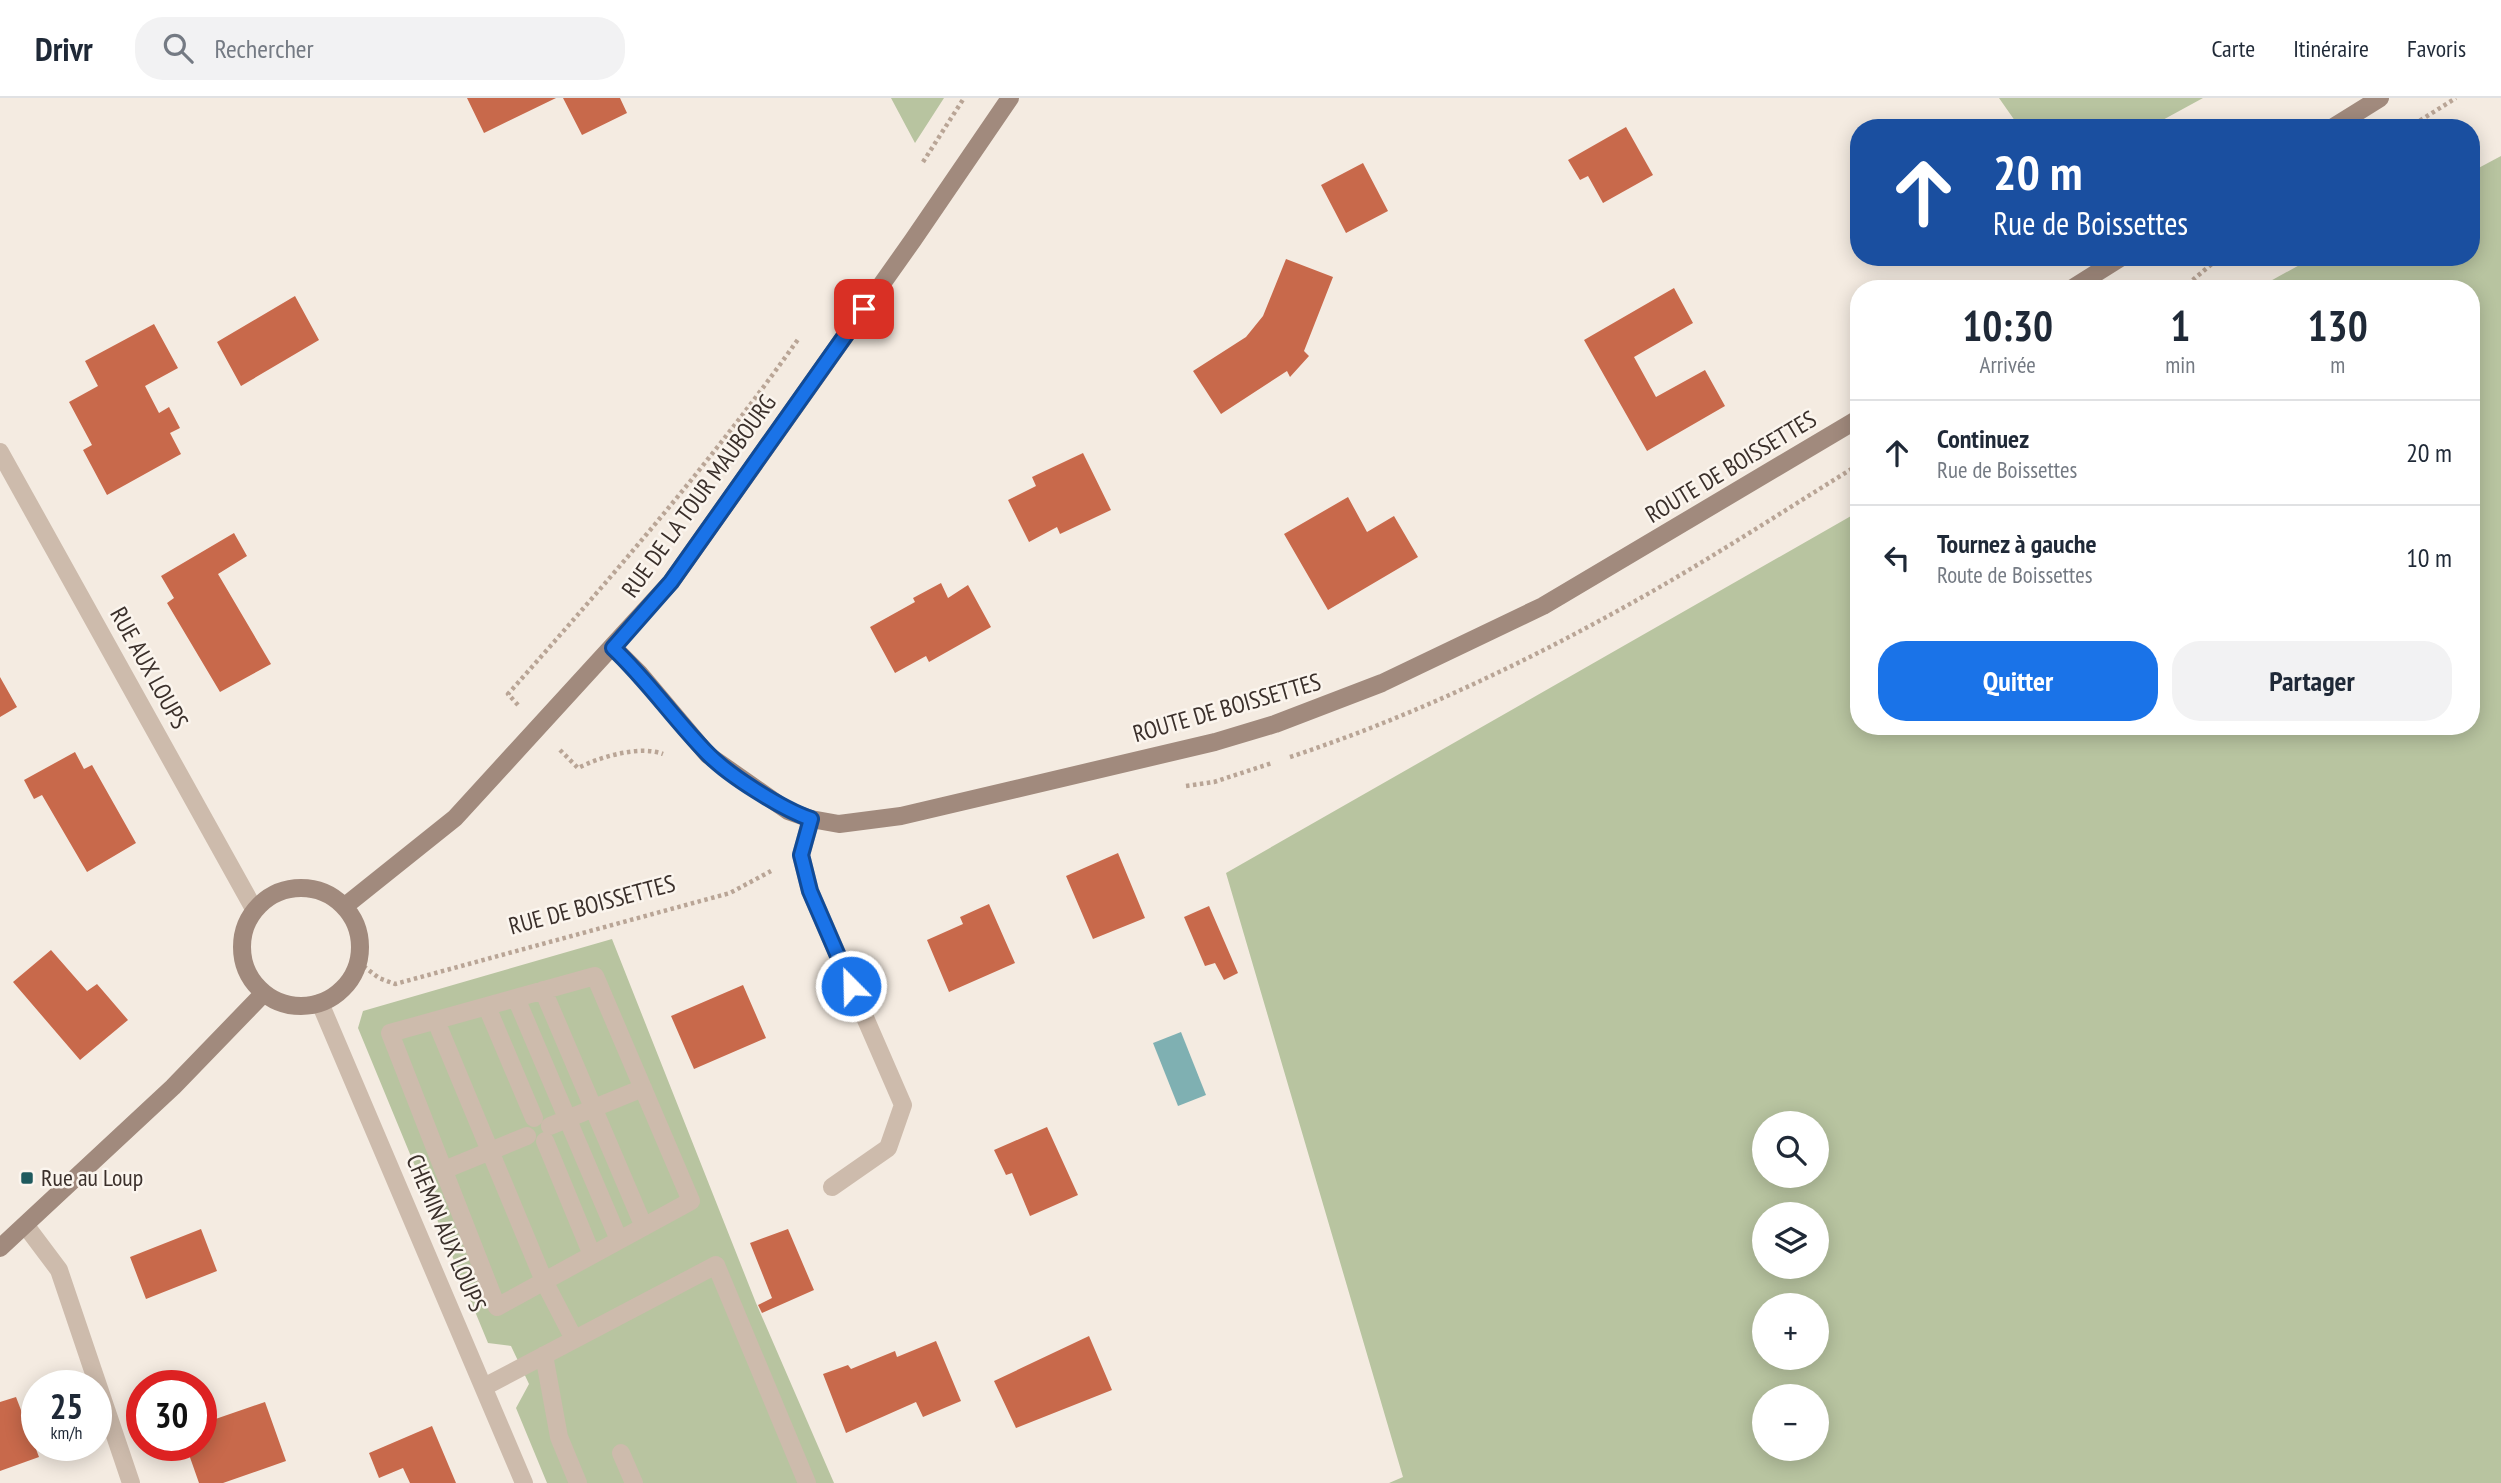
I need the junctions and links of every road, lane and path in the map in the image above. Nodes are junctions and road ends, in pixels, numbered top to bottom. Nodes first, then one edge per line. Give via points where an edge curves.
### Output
1 (964, 98) edge
2 (1010, 98) edge
3 (2380, 98) edge
4 (2456, 98) edge
5 (2346, 119) edge
6 (2422, 119) edge
7 (922, 163) dead end
8 (2108, 266) edge
9 (2209, 266) edge
10 (2085, 280) edge
11 (2193, 280) edge
12 (803, 332) dead end
13 (1850, 424) edge
14 (0, 452) edge
15 (613, 648) junction
16 (508, 694) dead end
17 (811, 819) junction
18 (801, 855) junction
19 (345, 906) junction
20 (254, 909) junction
21 (358, 962) junction
22 (543, 990) junction
23 (263, 994) junction
24 (516, 998) junction
25 (320, 1003) junction
26 (487, 1007) junction
27 (436, 1021) junction
28 (643, 1088) junction
29 (593, 1109) junction
30 (568, 1119) junction
31 (543, 1129) junction
32 (491, 1151) junction
33 (444, 1170) junction
34 (832, 1188) dead end
35 (26, 1226) junction
36 (644, 1227) junction
37 (619, 1240) junction
38 (0, 1248) edge
39 (592, 1255) junction
40 (544, 1281) junction
41 (574, 1339) junction
42 (544, 1355) junction
43 (484, 1387) junction
44 (621, 1453) dead end
45 (131, 1483) edge
46 (524, 1483) edge
47 (578, 1483) edge
48 (634, 1483) edge
49 (807, 1483) edge

1 - 7 path
2 - 15 main road, RUE DE LA TOUR MAUBOURG via 671,582
3 - 5 main road
4 - 6 path
8 - 10 main road
9 - 11 path
12 - 16 path via 747,412 633,553
13 - 17 main road, ROUTE DE BOISSETTES via 1543,606 1324,706 1215,742 901,816 861,824
14 - 20 street, RUE AUX LOUPS
15 - 17 main road, ROUTE DE BOISSETTES via 708,755 788,811
15 - 19 main road, RUE DE LA TOUR MAUBOURG via 455,818
17 - 18 street
18 - 21 path, RUE DE BOISSETTES via 730,893 395,984
18 - 34 street via 810,891 903,1105 888,1148
19 - 20 main road via 310,887 270,895
19 - 21 main road via 356,923
20 - 23 main road via 241,947 245,967
21 - 25 main road via 351,980
22 - 24 street
22 - 28 street via 595,976
22 - 29 street
23 - 25 main road via 285,1004
23 - 35 main road via 173,1087
24 - 26 street
24 - 30 street
25 - 43 street, CHEMIN AUX LOUPS
26 - 27 street
26 - 31 street
27 - 32 street
27 - 33 street via 390,1033
28 - 29 street
28 - 36 street via 691,1201
29 - 30 street
29 - 36 street
30 - 31 street
30 - 37 street
31 - 32 street via 526,1125 527,1136
31 - 39 street
32 - 33 street
32 - 40 street
33 - 40 street via 497,1307
35 - 38 main road
35 - 45 street via 59,1270
36 - 37 street
37 - 39 street
39 - 40 street
40 - 41 street
41 - 42 street
41 - 49 street via 716,1265
42 - 43 street
42 - 47 street via 559,1437
43 - 46 street, CHEMIN AUX LOUPS
44 - 48 street

